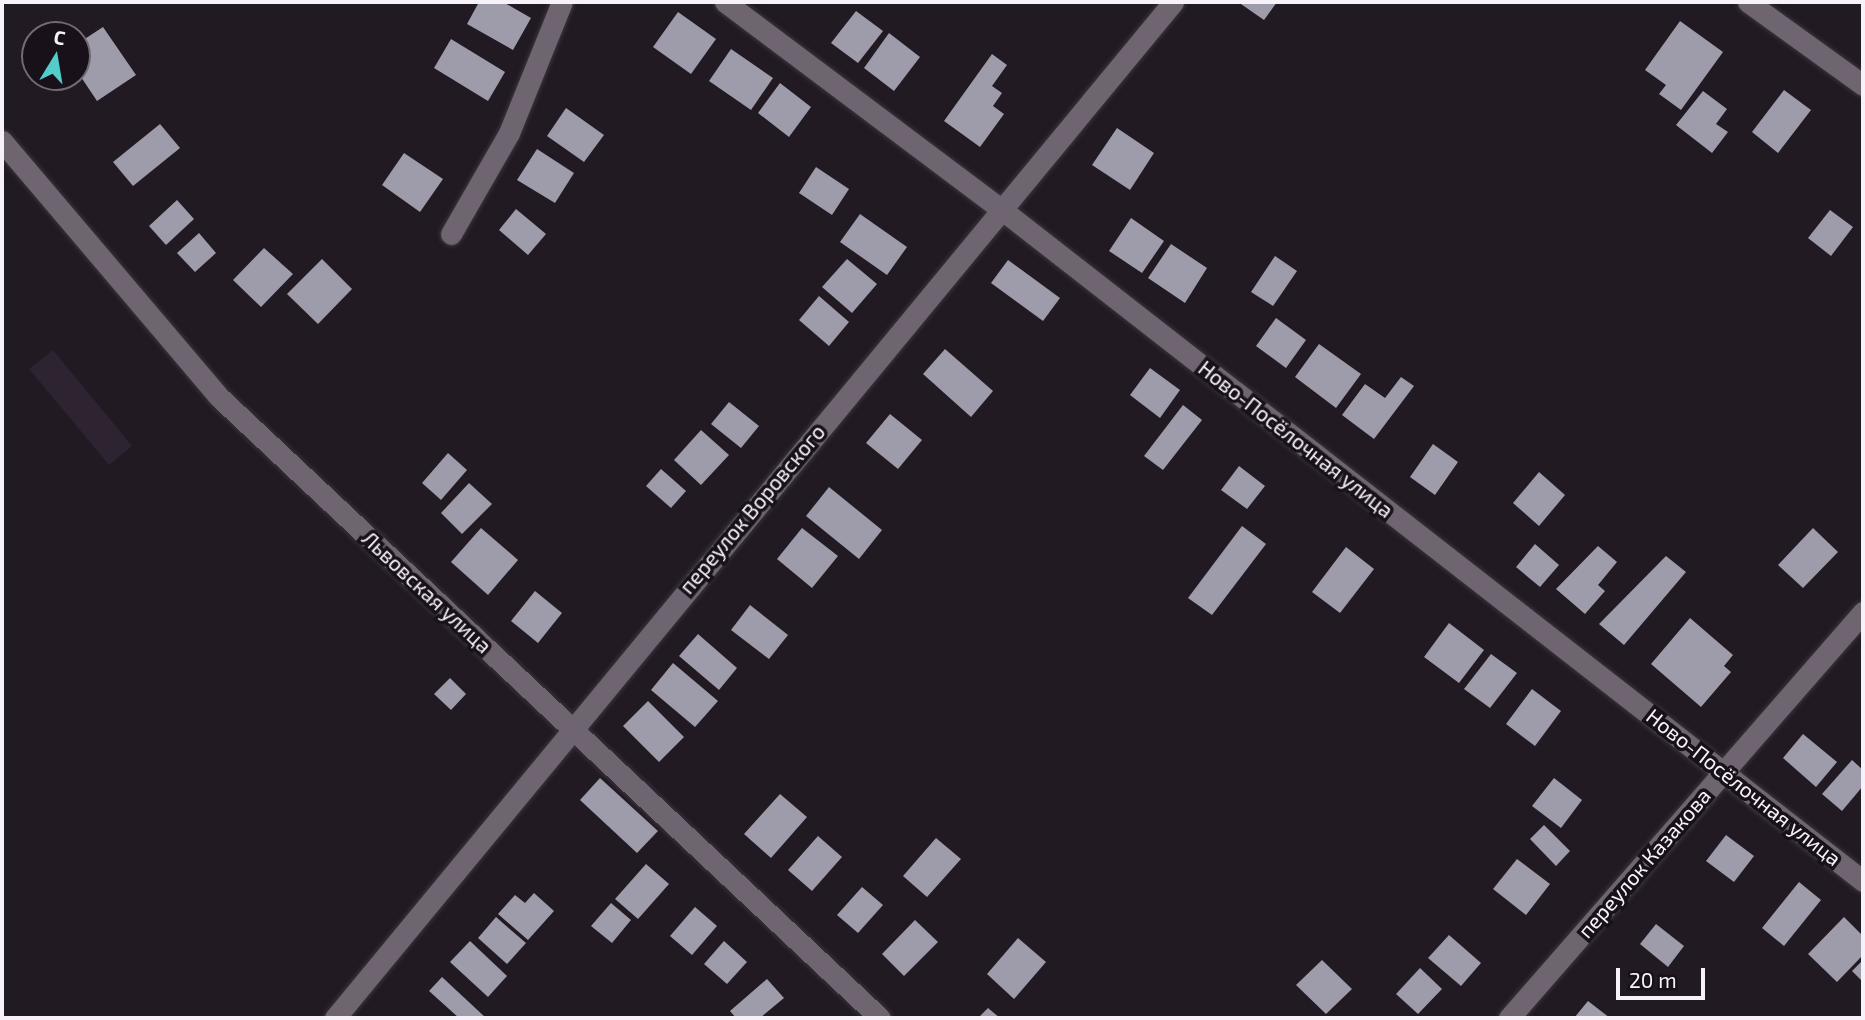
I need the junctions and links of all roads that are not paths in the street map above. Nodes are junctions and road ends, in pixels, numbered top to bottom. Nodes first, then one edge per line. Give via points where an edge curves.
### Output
1 (562, 2) edge
2 (725, 2) edge
3 (1173, 2) edge
4 (1748, 2) edge
5 (1863, 85) edge
6 (2, 141) edge
7 (1001, 209) junction
8 (451, 234) dead end
9 (1863, 612) edge
10 (572, 727) junction
11 (1724, 771) junction
12 (1863, 881) edge
13 (334, 1018) edge
14 (880, 1018) edge
15 (1509, 1018) edge

1 - 8 street via 509,133
2 - 7 street, Ново-Посёлочная улица
3 - 7 street, переулок Воровского
4 - 5 street
6 - 10 street, Львовская улица via 218,396
7 - 10 street, переулок Воровского
7 - 11 street, Ново-Посёлочная улица
9 - 11 street, переулок Казакова
10 - 13 street, переулок Воровского
10 - 14 street, Львовская улица
11 - 12 street, Ново-Посёлочная улица
11 - 15 street, переулок Казакова

